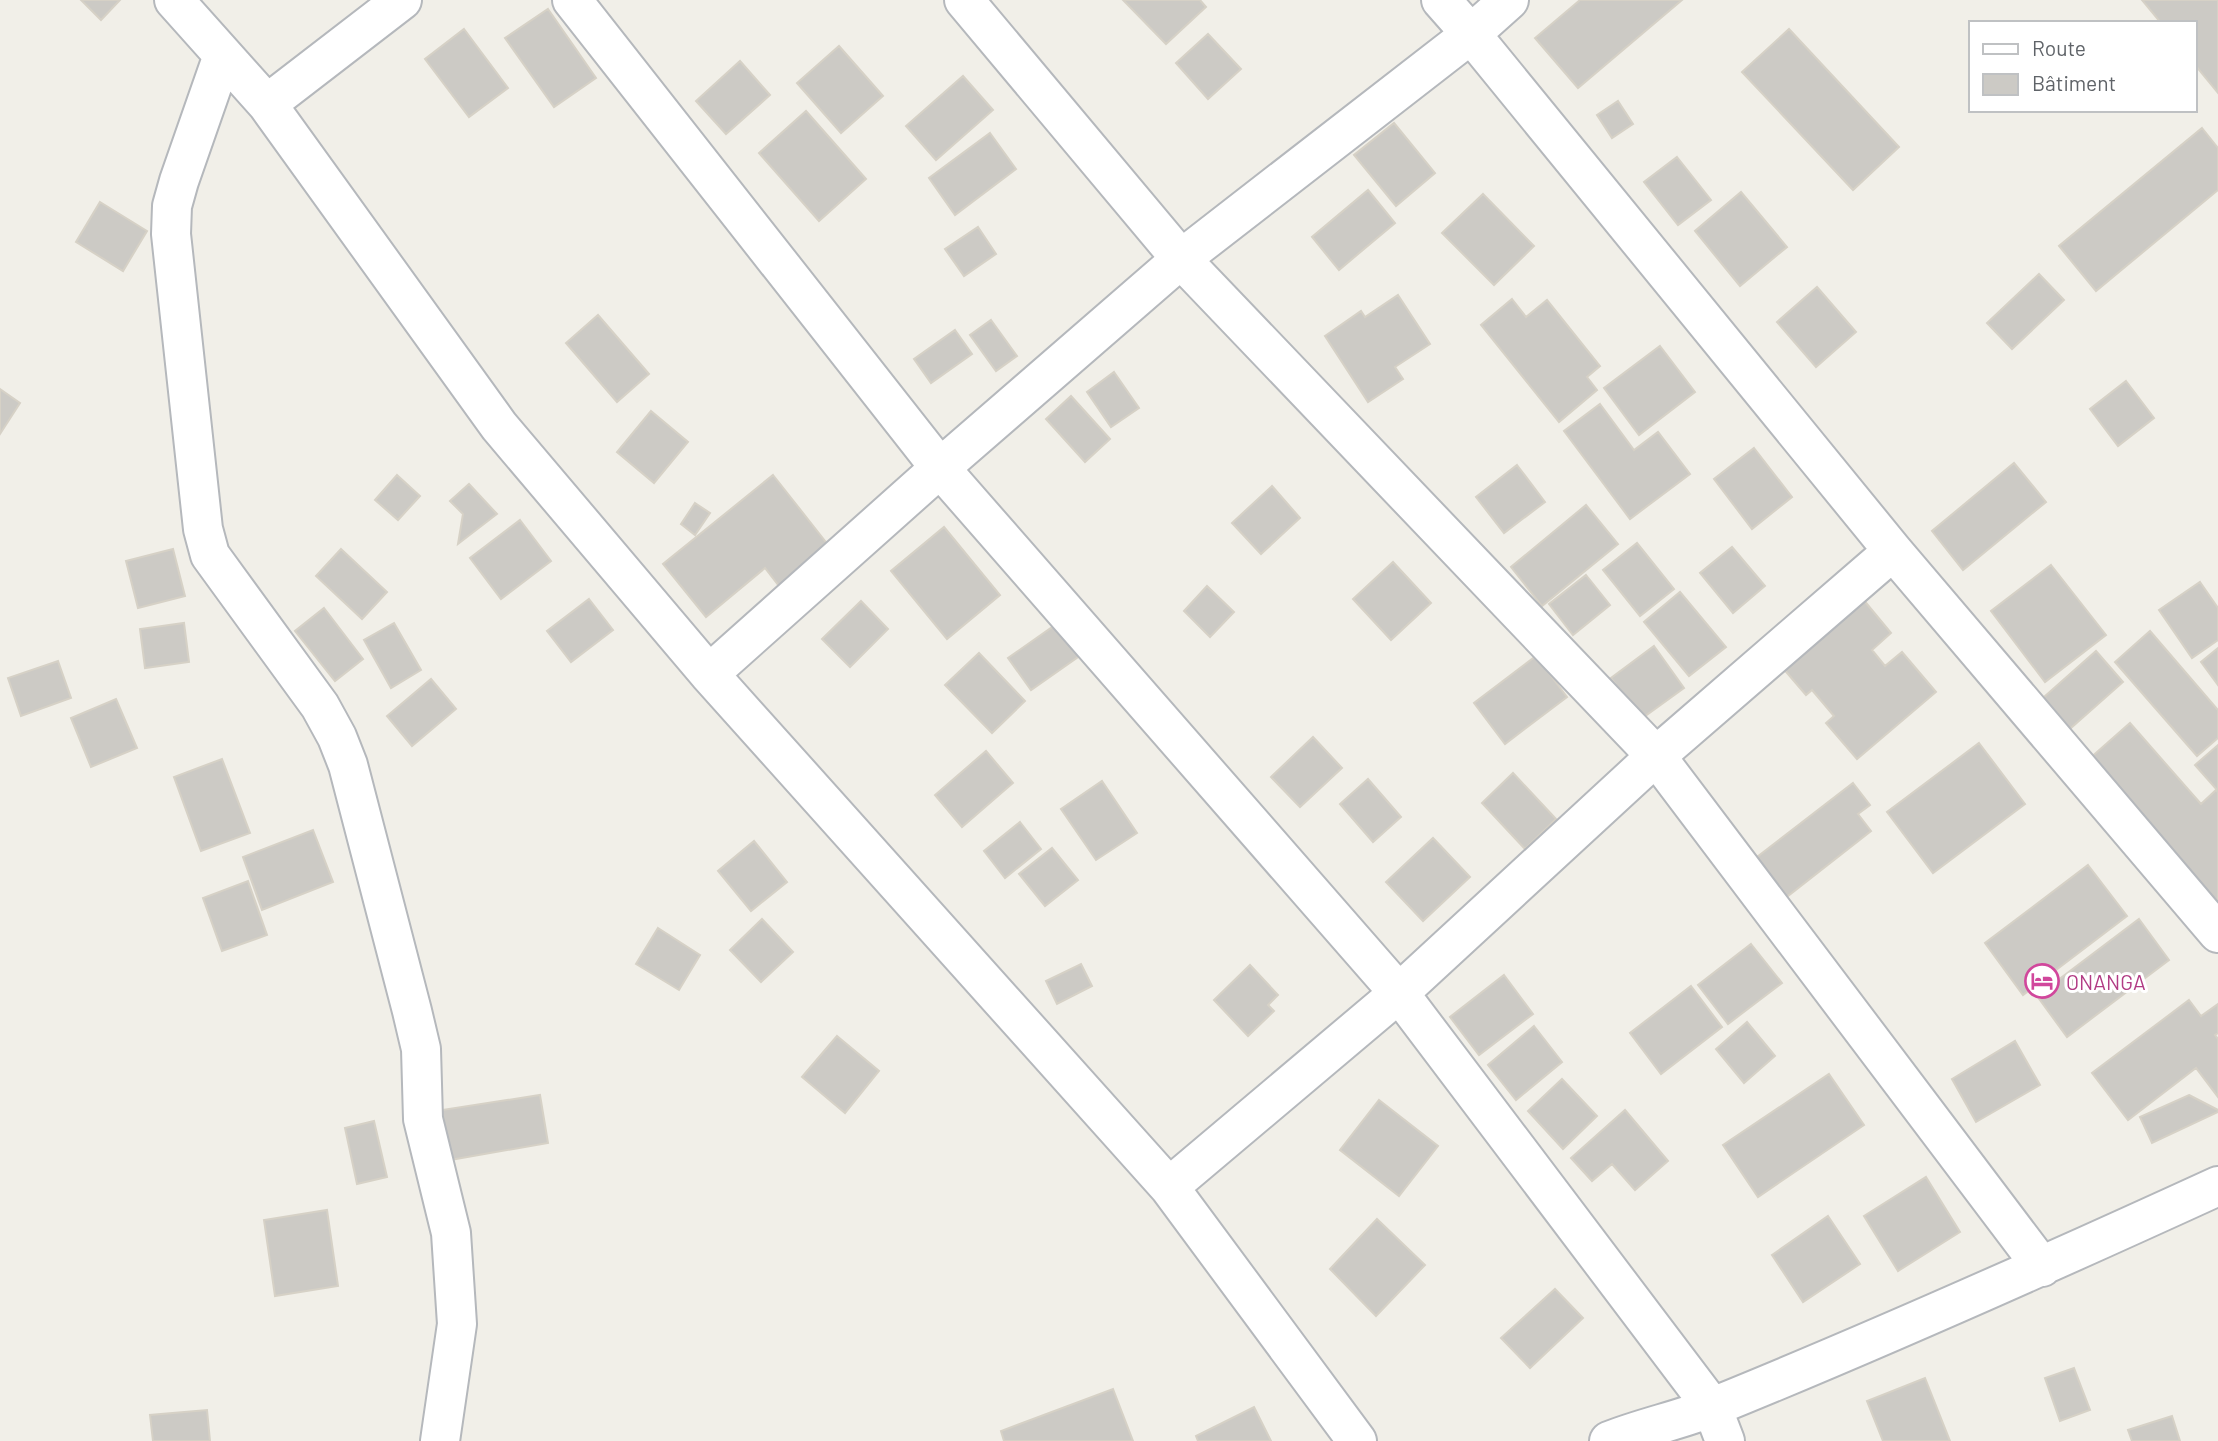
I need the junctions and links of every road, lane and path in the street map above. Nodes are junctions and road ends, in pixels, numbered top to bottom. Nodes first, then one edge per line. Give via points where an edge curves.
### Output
1 (174, 0) edge
2 (402, 0) edge
3 (572, 0) edge
4 (964, 0) edge
5 (1441, 0) edge
6 (1509, 0) edge
7 (1471, 34) junction
8 (223, 55) junction
9 (267, 104) junction
10 (1181, 259) junction
11 (940, 468) junction
12 (1893, 551) junction
13 (709, 674) junction
14 (1656, 756) junction
15 (2218, 933) edge
16 (1399, 993) junction
17 (2218, 1186) edge
18 (1169, 1187) junction
19 (2042, 1267) junction
20 (1718, 1424) edge
21 (440, 1441) edge
22 (1357, 1441) edge
23 (1609, 1441) edge

1 - 8 street
2 - 9 street
3 - 11 street
4 - 10 street
5 - 7 street
6 - 7 street
7 - 10 street
7 - 12 street
8 - 9 street
8 - 21 street via 172,206 171,233 203,529 210,555 320,706 337,737 412,1011 421,1049 423,1119 451,1233 457,1324
9 - 13 street via 499,426
10 - 11 street
10 - 14 street
11 - 13 street
11 - 16 street
12 - 14 street
12 - 15 street
13 - 18 street
14 - 16 street
14 - 19 street
16 - 18 street
16 - 20 street
17 - 19 street
18 - 22 street
19 - 20 street
20 - 23 street via 1642,1428

